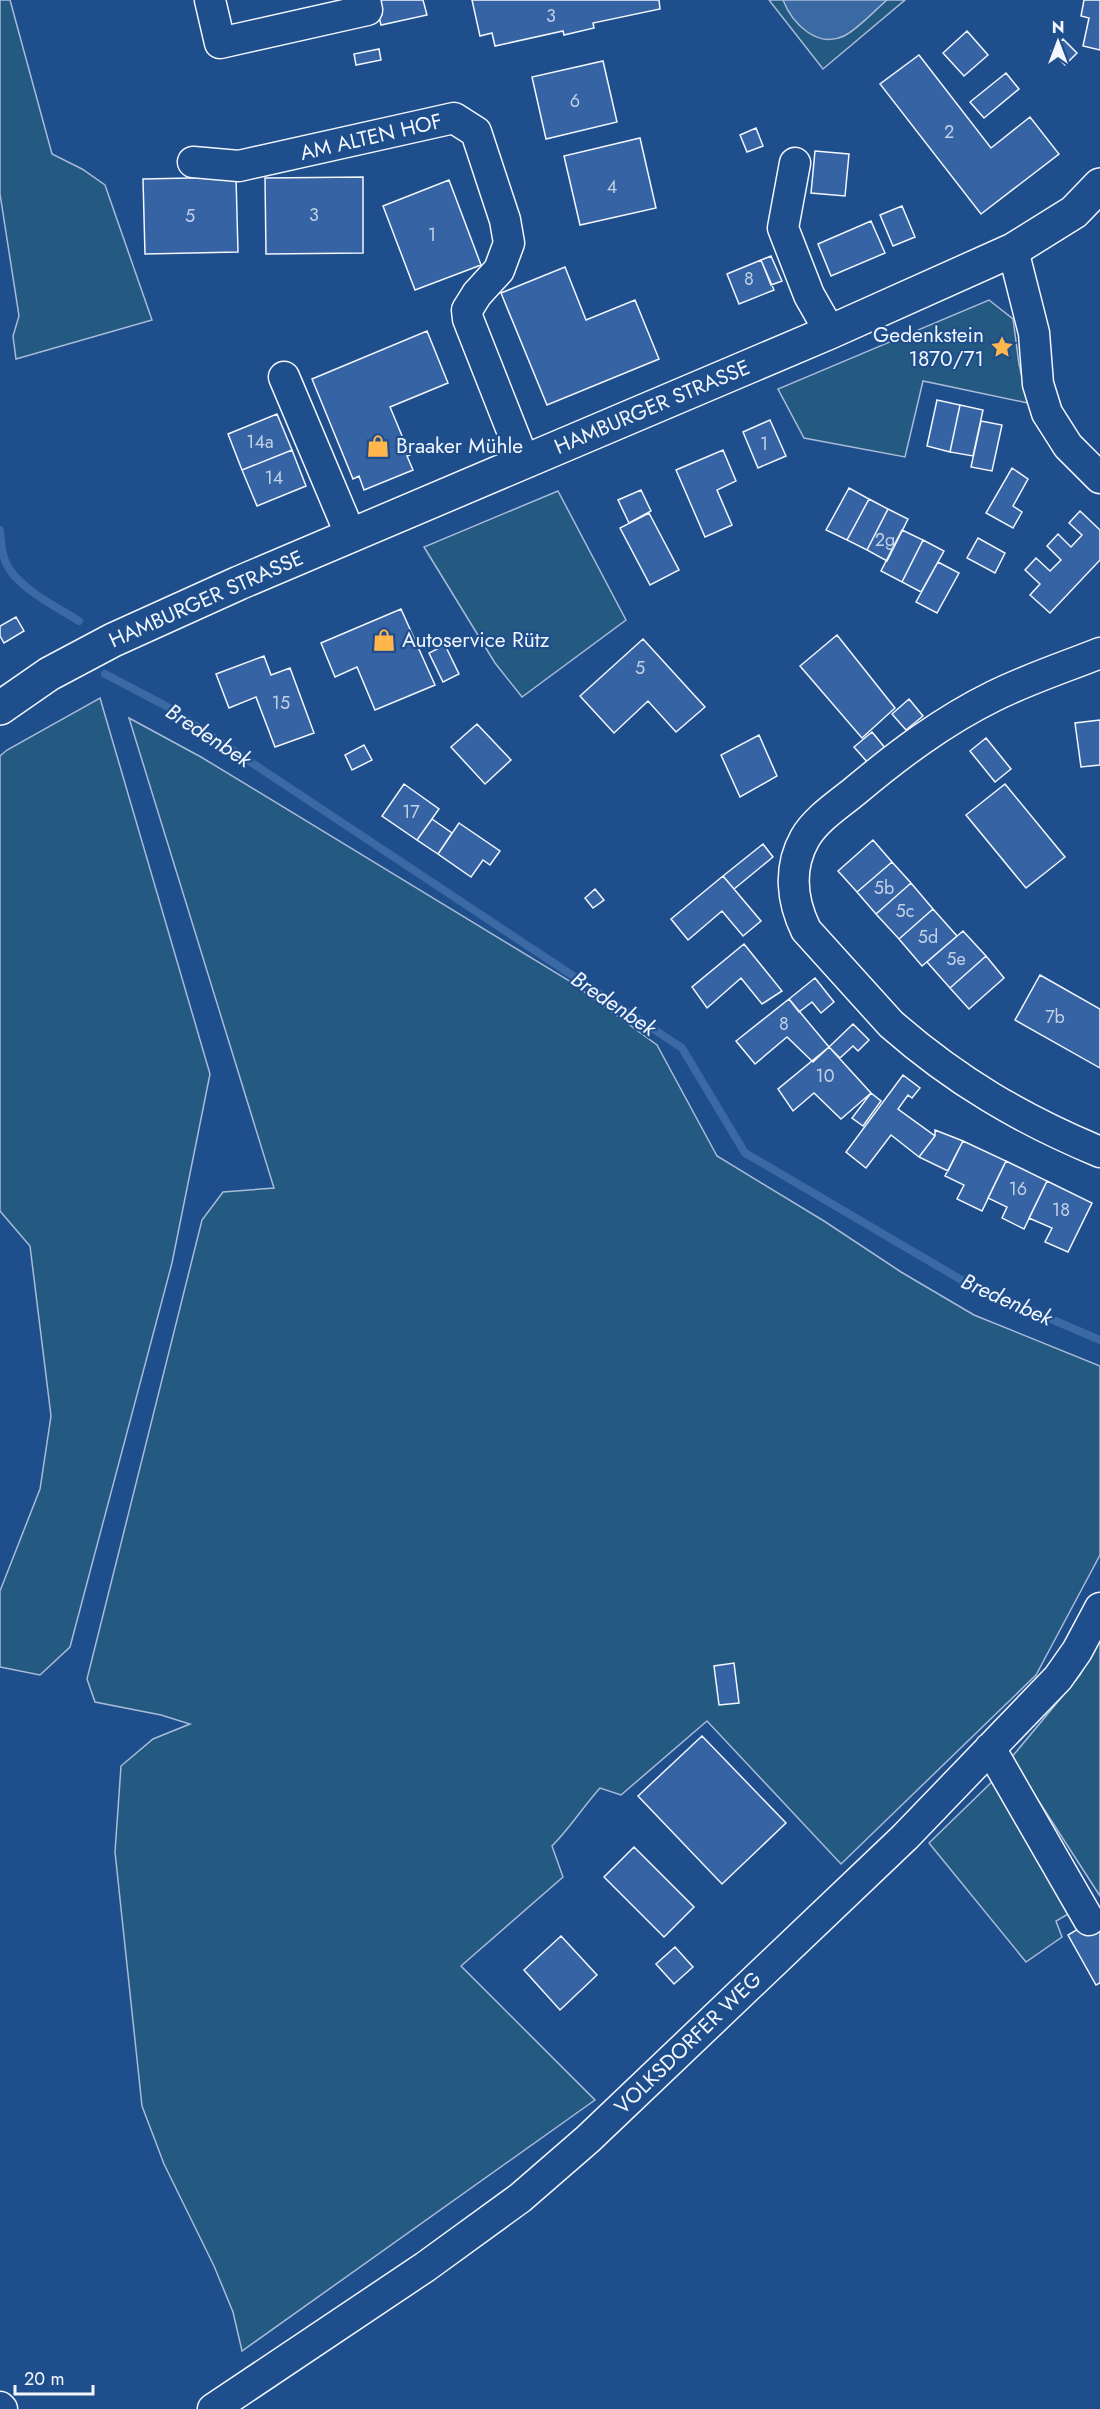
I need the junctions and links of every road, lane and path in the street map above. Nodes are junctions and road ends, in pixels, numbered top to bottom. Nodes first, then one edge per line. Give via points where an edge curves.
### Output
1 (210, 0) edge
2 (365, 0) edge
3 (194, 162) dead end
4 (795, 163) dead end
5 (1100, 185) edge
6 (1013, 250) junction
7 (830, 332) junction
8 (284, 377) dead end
9 (524, 461) junction
10 (1100, 478) edge
11 (351, 536) junction
12 (1100, 653) edge
13 (0, 708) edge
14 (1100, 1152) edge
15 (1100, 1608) edge
16 (990, 1748) junction
17 (1089, 1920) dead end
18 (213, 2409) edge

1 - 2 street via 220,43 367,10
3 - 9 street, AM ALTEN HOF via 239,166 454,118 476,132 509,243 499,270 467,310 468,320
4 - 7 street via 783,228 809,295
5 - 6 main road, HAMBURGER STRASSE via 1074,212
6 - 7 main road, HAMBURGER STRASSE
6 - 10 street via 1034,333 1038,384 1047,412 1068,447
7 - 9 main road, HAMBURGER STRASSE
8 - 11 street
9 - 11 main road, HAMBURGER STRASSE
11 - 13 main road, HAMBURGER STRASSE via 76,658
12 - 14 street via 996,695 937,728 815,824 805,839 794,872 797,912 806,930 897,1030 949,1071 1007,1108
15 - 16 street, VOLKSDORFER WEG via 1058,1678
16 - 17 street
16 - 18 street, VOLKSDORFER WEG via 905,1837 588,2139 520,2198 425,2267

